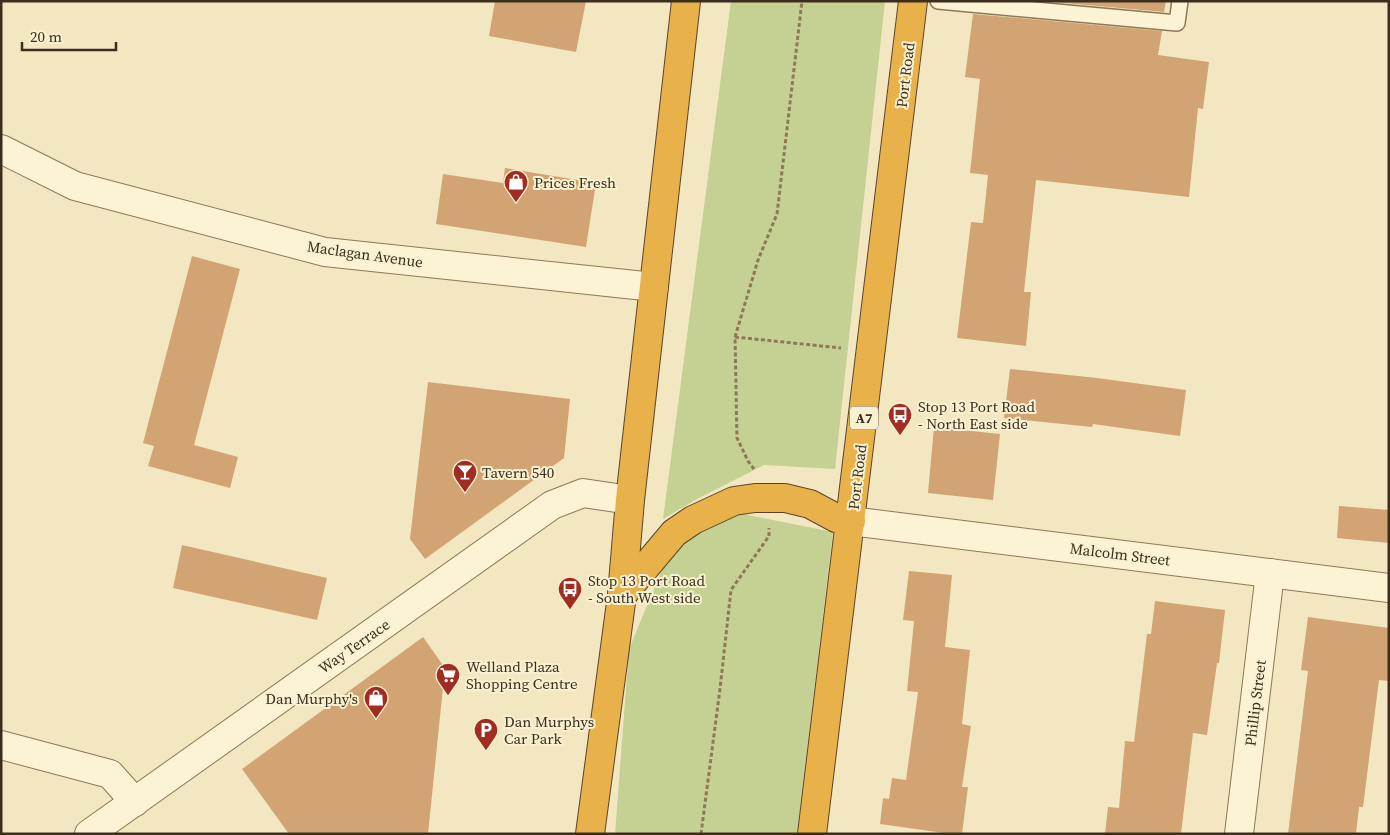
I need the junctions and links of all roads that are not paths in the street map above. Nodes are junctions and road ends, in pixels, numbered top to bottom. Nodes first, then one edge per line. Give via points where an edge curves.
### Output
1 (686, 1) edge
2 (913, 1) edge
3 (938, 1) edge
4 (1180, 1) edge
5 (1, 149) edge
6 (654, 287) junction
7 (630, 500) junction
8 (852, 521) junction
9 (1270, 573) junction
10 (1389, 588) edge
11 (622, 595) junction
12 (1, 745) edge
13 (135, 802) junction
14 (90, 834) edge
15 (590, 834) edge
16 (812, 834) edge
17 (1239, 834) edge

1 - 6 highway
2 - 8 highway, Port Road / A7
3 - 4 lane via 1177,23
5 - 6 street, Maclagan Avenue via 75,186 325,252
6 - 7 highway
7 - 11 highway
7 - 13 street, Way Terrace via 583,493 552,505
8 - 9 street, Malcolm Street
8 - 11 highway via 836,518 810,504 784,498 734,501 692,520 674,533
8 - 16 highway, Port Road / A7
9 - 10 street, Malcolm Street
9 - 17 street, Phillip Street
11 - 15 highway
12 - 13 street via 110,774
13 - 14 street, Way Terrace

